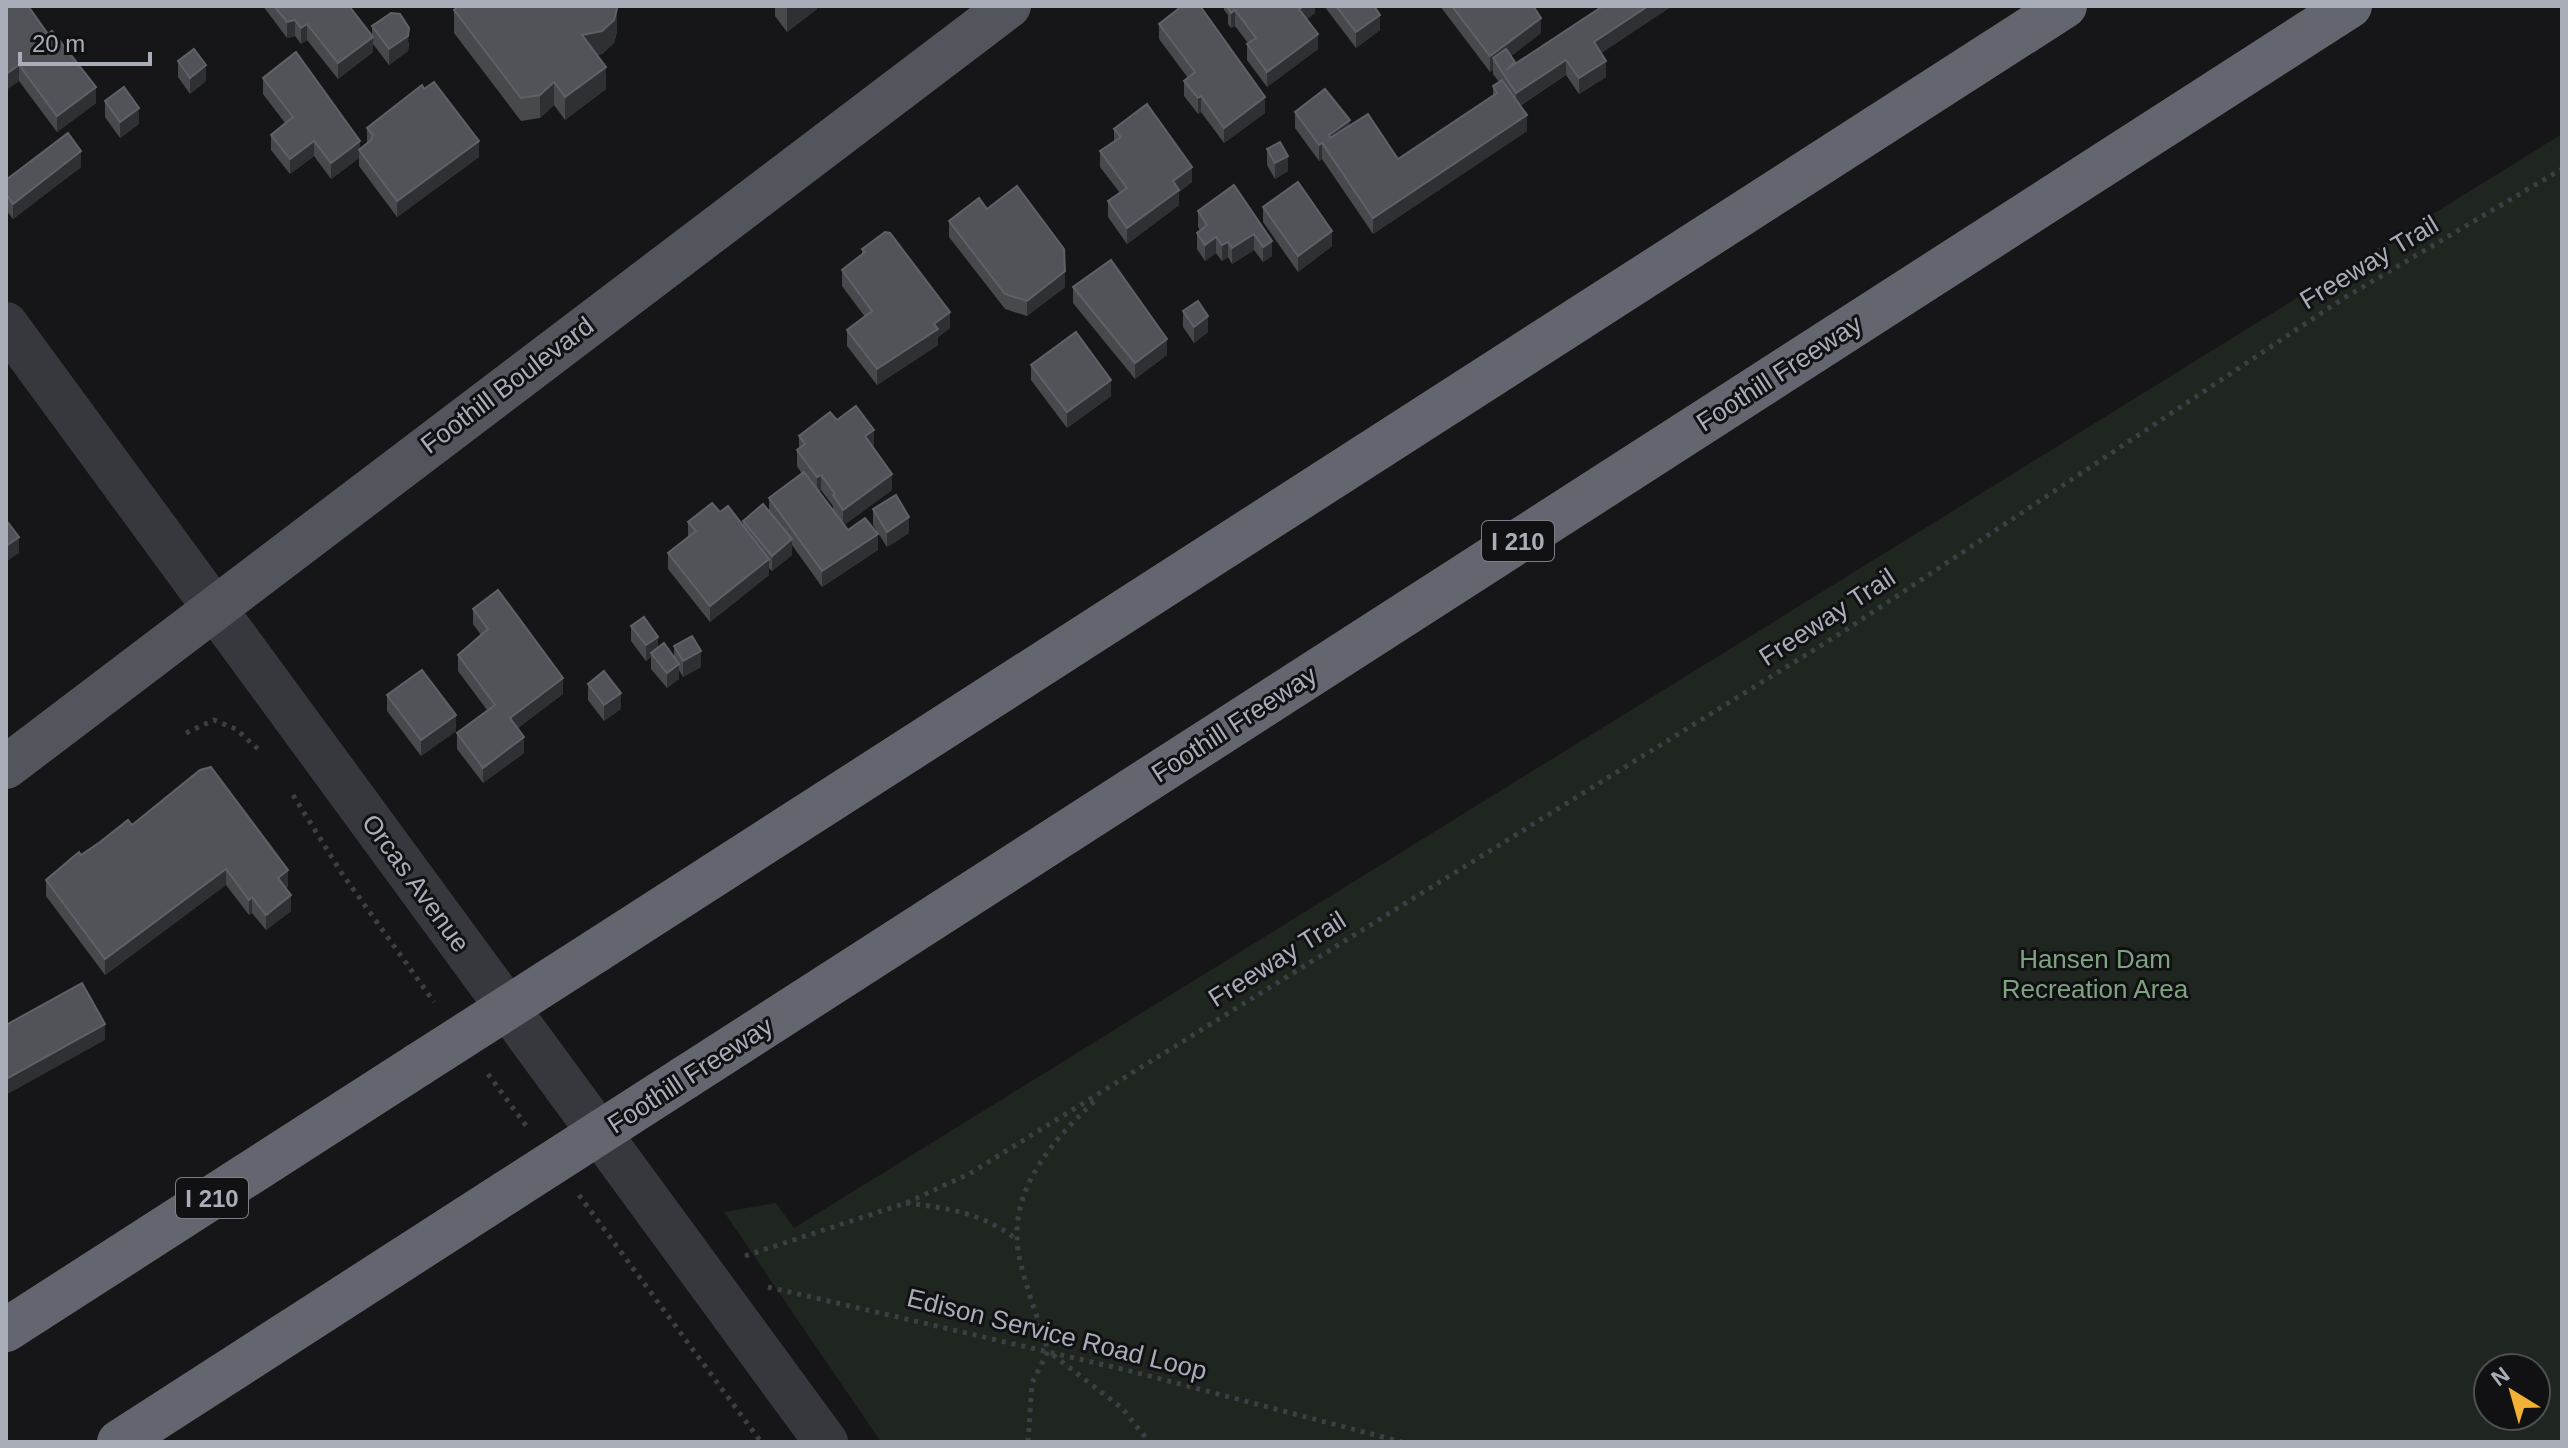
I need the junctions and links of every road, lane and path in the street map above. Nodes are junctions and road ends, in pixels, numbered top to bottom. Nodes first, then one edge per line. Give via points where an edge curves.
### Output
1 (1009, 6) edge
2 (2065, 6) edge
3 (2350, 6) edge
4 (2562, 169) edge
5 (6, 324) edge
6 (214, 606) junction
7 (6, 767) edge
8 (1106, 1090) junction
9 (906, 1203) junction
10 (1016, 1240) junction
11 (700, 1271) junction
12 (6, 1330) edge
13 (1048, 1351) junction
14 (119, 1442) edge
15 (826, 1442) edge
16 (1028, 1442) edge
17 (1149, 1442) edge
18 (1402, 1442) edge

1 - 6 main road, Foothill Boulevard
2 - 12 highway, I 210, bridge
3 - 14 highway, Foothill Freeway / I 210, bridge
4 - 8 path, Freeway Trail via 2344,298 1846,630
5 - 6 street, Orcas Avenue
6 - 7 main road, Foothill Boulevard
6 - 11 street, Orcas Avenue
8 - 9 path, Freeway Trail via 969,1174
8 - 10 path, Freeway Trail via 1058,1135 1021,1198
9 - 10 path via 955,1209 995,1223
9 - 11 path, Freeway Trail
10 - 13 path, Freeway Trail
11 - 13 path, Edison Service Road Loop
11 - 15 street, Orcas Avenue
13 - 16 path via 1032,1383
13 - 17 path via 1122,1408
13 - 18 path, Edison Service Road Loop

